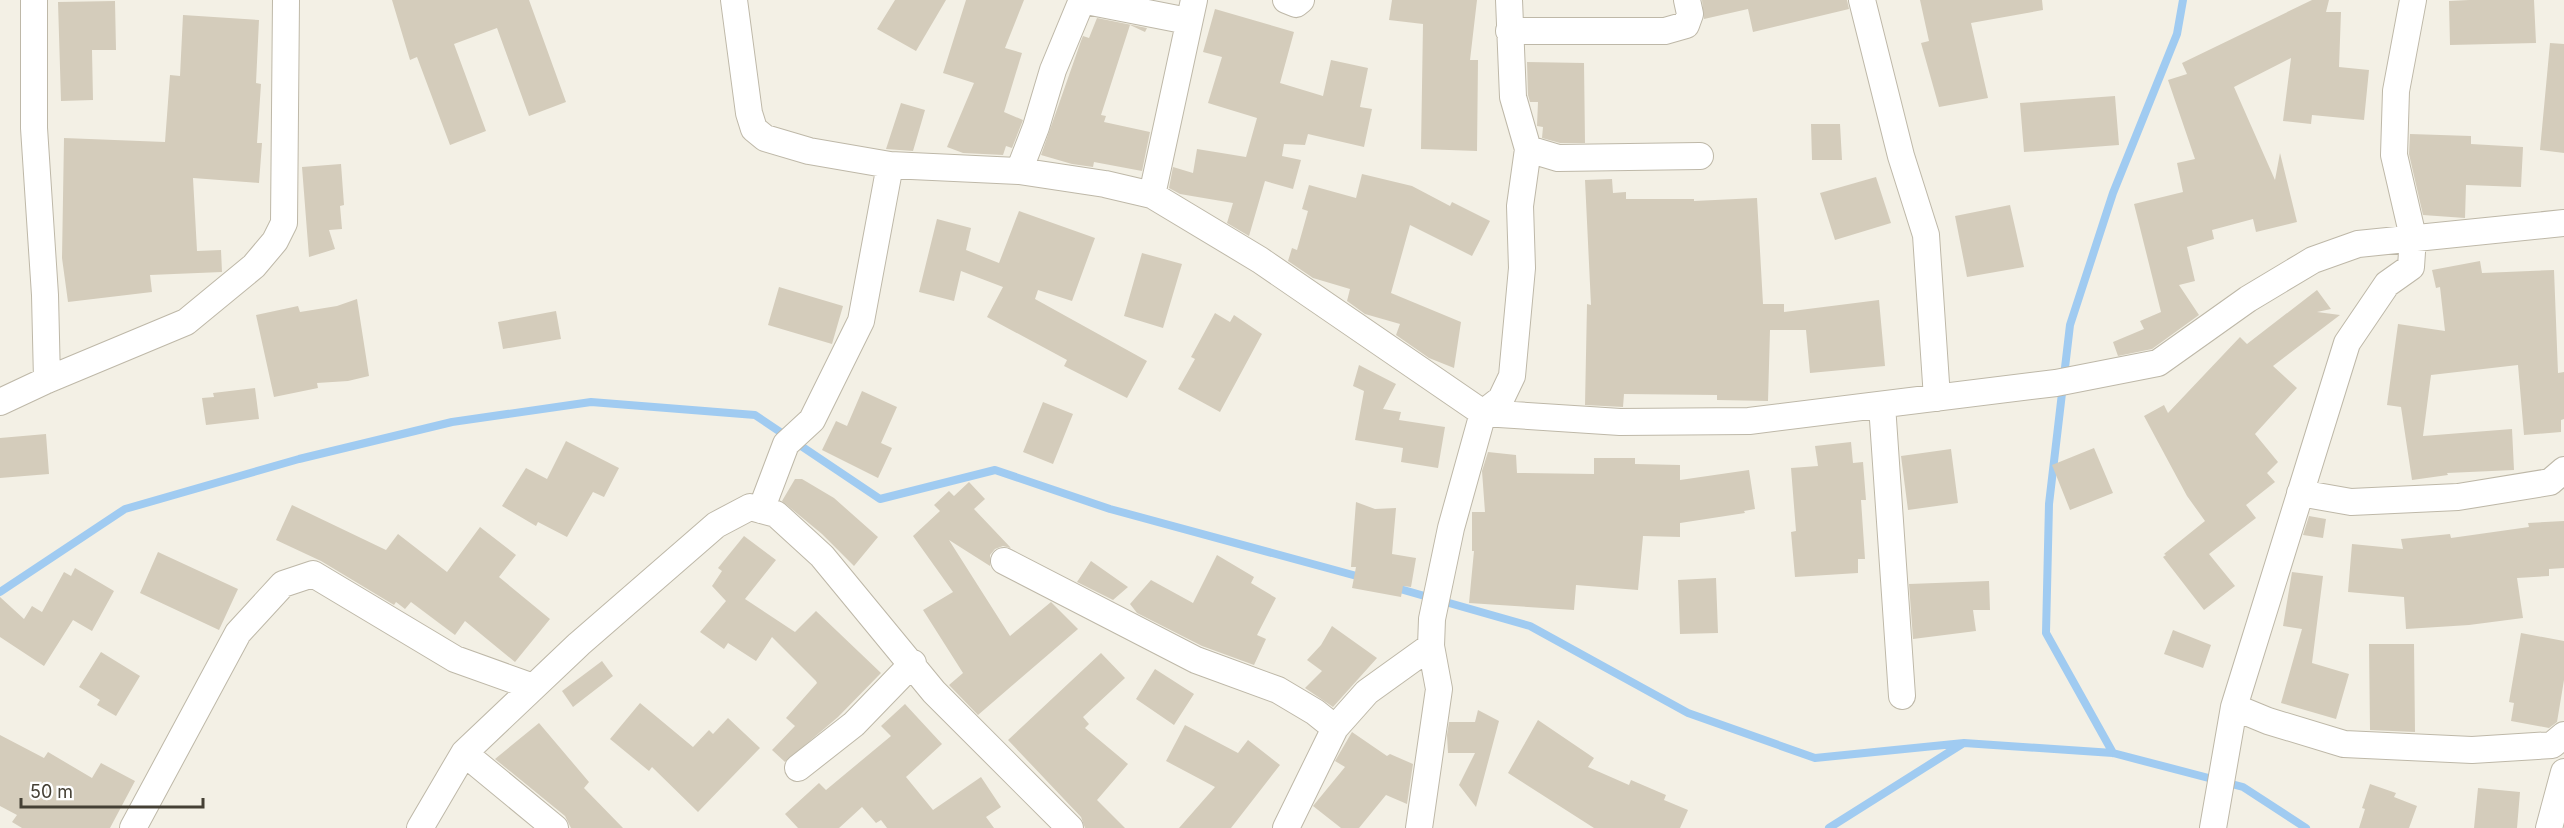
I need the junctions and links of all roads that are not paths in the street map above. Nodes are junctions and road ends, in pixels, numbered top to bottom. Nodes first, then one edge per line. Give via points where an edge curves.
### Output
1 (34, 0) edge
2 (286, 0) edge
3 (734, 0) edge
4 (1081, 0) edge
5 (1286, 0) edge
6 (1301, 0) edge
7 (1509, 0) edge
8 (1687, 0) edge
9 (1862, 0) edge
10 (2413, 0) edge
11 (1191, 11) edge
12 (1509, 31) junction
13 (1528, 149) junction
14 (1700, 156) dead end
15 (890, 165) junction
16 (1019, 171) junction
17 (1152, 195) junction
18 (2564, 224) edge
19 (2413, 237) junction
20 (47, 380) junction
21 (1937, 398) junction
22 (0, 402) edge
23 (1882, 405) junction
24 (1483, 413) junction
25 (2564, 470) edge
26 (2300, 493) junction
27 (761, 510) junction
28 (1004, 561) dead end
29 (1431, 646) junction
30 (913, 663) junction
31 (532, 687) junction
32 (1902, 696) dead end
33 (2234, 706) junction
34 (1335, 728) junction
35 (2564, 735) edge
36 (464, 753) junction
37 (798, 768) dead end
38 (2564, 771) edge
39 (133, 828) edge
40 (420, 828) edge
41 (555, 828) edge
42 (1070, 828) edge
43 (1286, 828) edge
44 (1419, 828) edge
45 (2213, 828) edge
46 (2549, 828) edge

1 - 20 street via 34,128
2 - 20 street via 284,223 275,241 254,266 186,322
3 - 15 street via 754,129 765,138 809,151
4 - 11 street
4 - 16 street
5 - 6 street via 1296,4
7 - 12 street
8 - 12 street via 1690,14 1686,25 1665,31
9 - 21 street via 1901,156 1926,235
10 - 19 street via 2396,91 2394,155
11 - 17 street
12 - 13 street via 1514,97
13 - 14 street via 1558,158
13 - 24 street via 1520,206 1522,267 1512,376 1501,399
15 - 16 street
15 - 27 street via 861,321 812,420 786,444
16 - 17 street
17 - 24 street via 1260,260
18 - 19 street
19 - 21 street via 2358,244 2313,260 2248,299 2158,363 2056,383
19 - 26 street via 2411,267 2387,284 2347,343
20 - 22 street
21 - 23 street
23 - 24 street via 1749,421 1620,422
23 - 32 street
24 - 29 street via 1451,528 1432,619
25 - 26 street via 2550,482 2458,496 2350,502
26 - 33 street
27 - 30 street via 776,514 822,556
27 - 31 street via 750,507 716,525
28 - 34 street via 1196,660 1278,690
29 - 34 street via 1367,692
29 - 44 street via 1439,688
30 - 37 street via 854,724
30 - 42 street via 934,692
31 - 36 street
31 - 39 street via 454,659 313,574 283,584 238,633
33 - 35 street via 2268,721 2344,744 2472,750 2552,745
33 - 45 street
34 - 43 street
36 - 40 street
36 - 41 street
38 - 46 street

